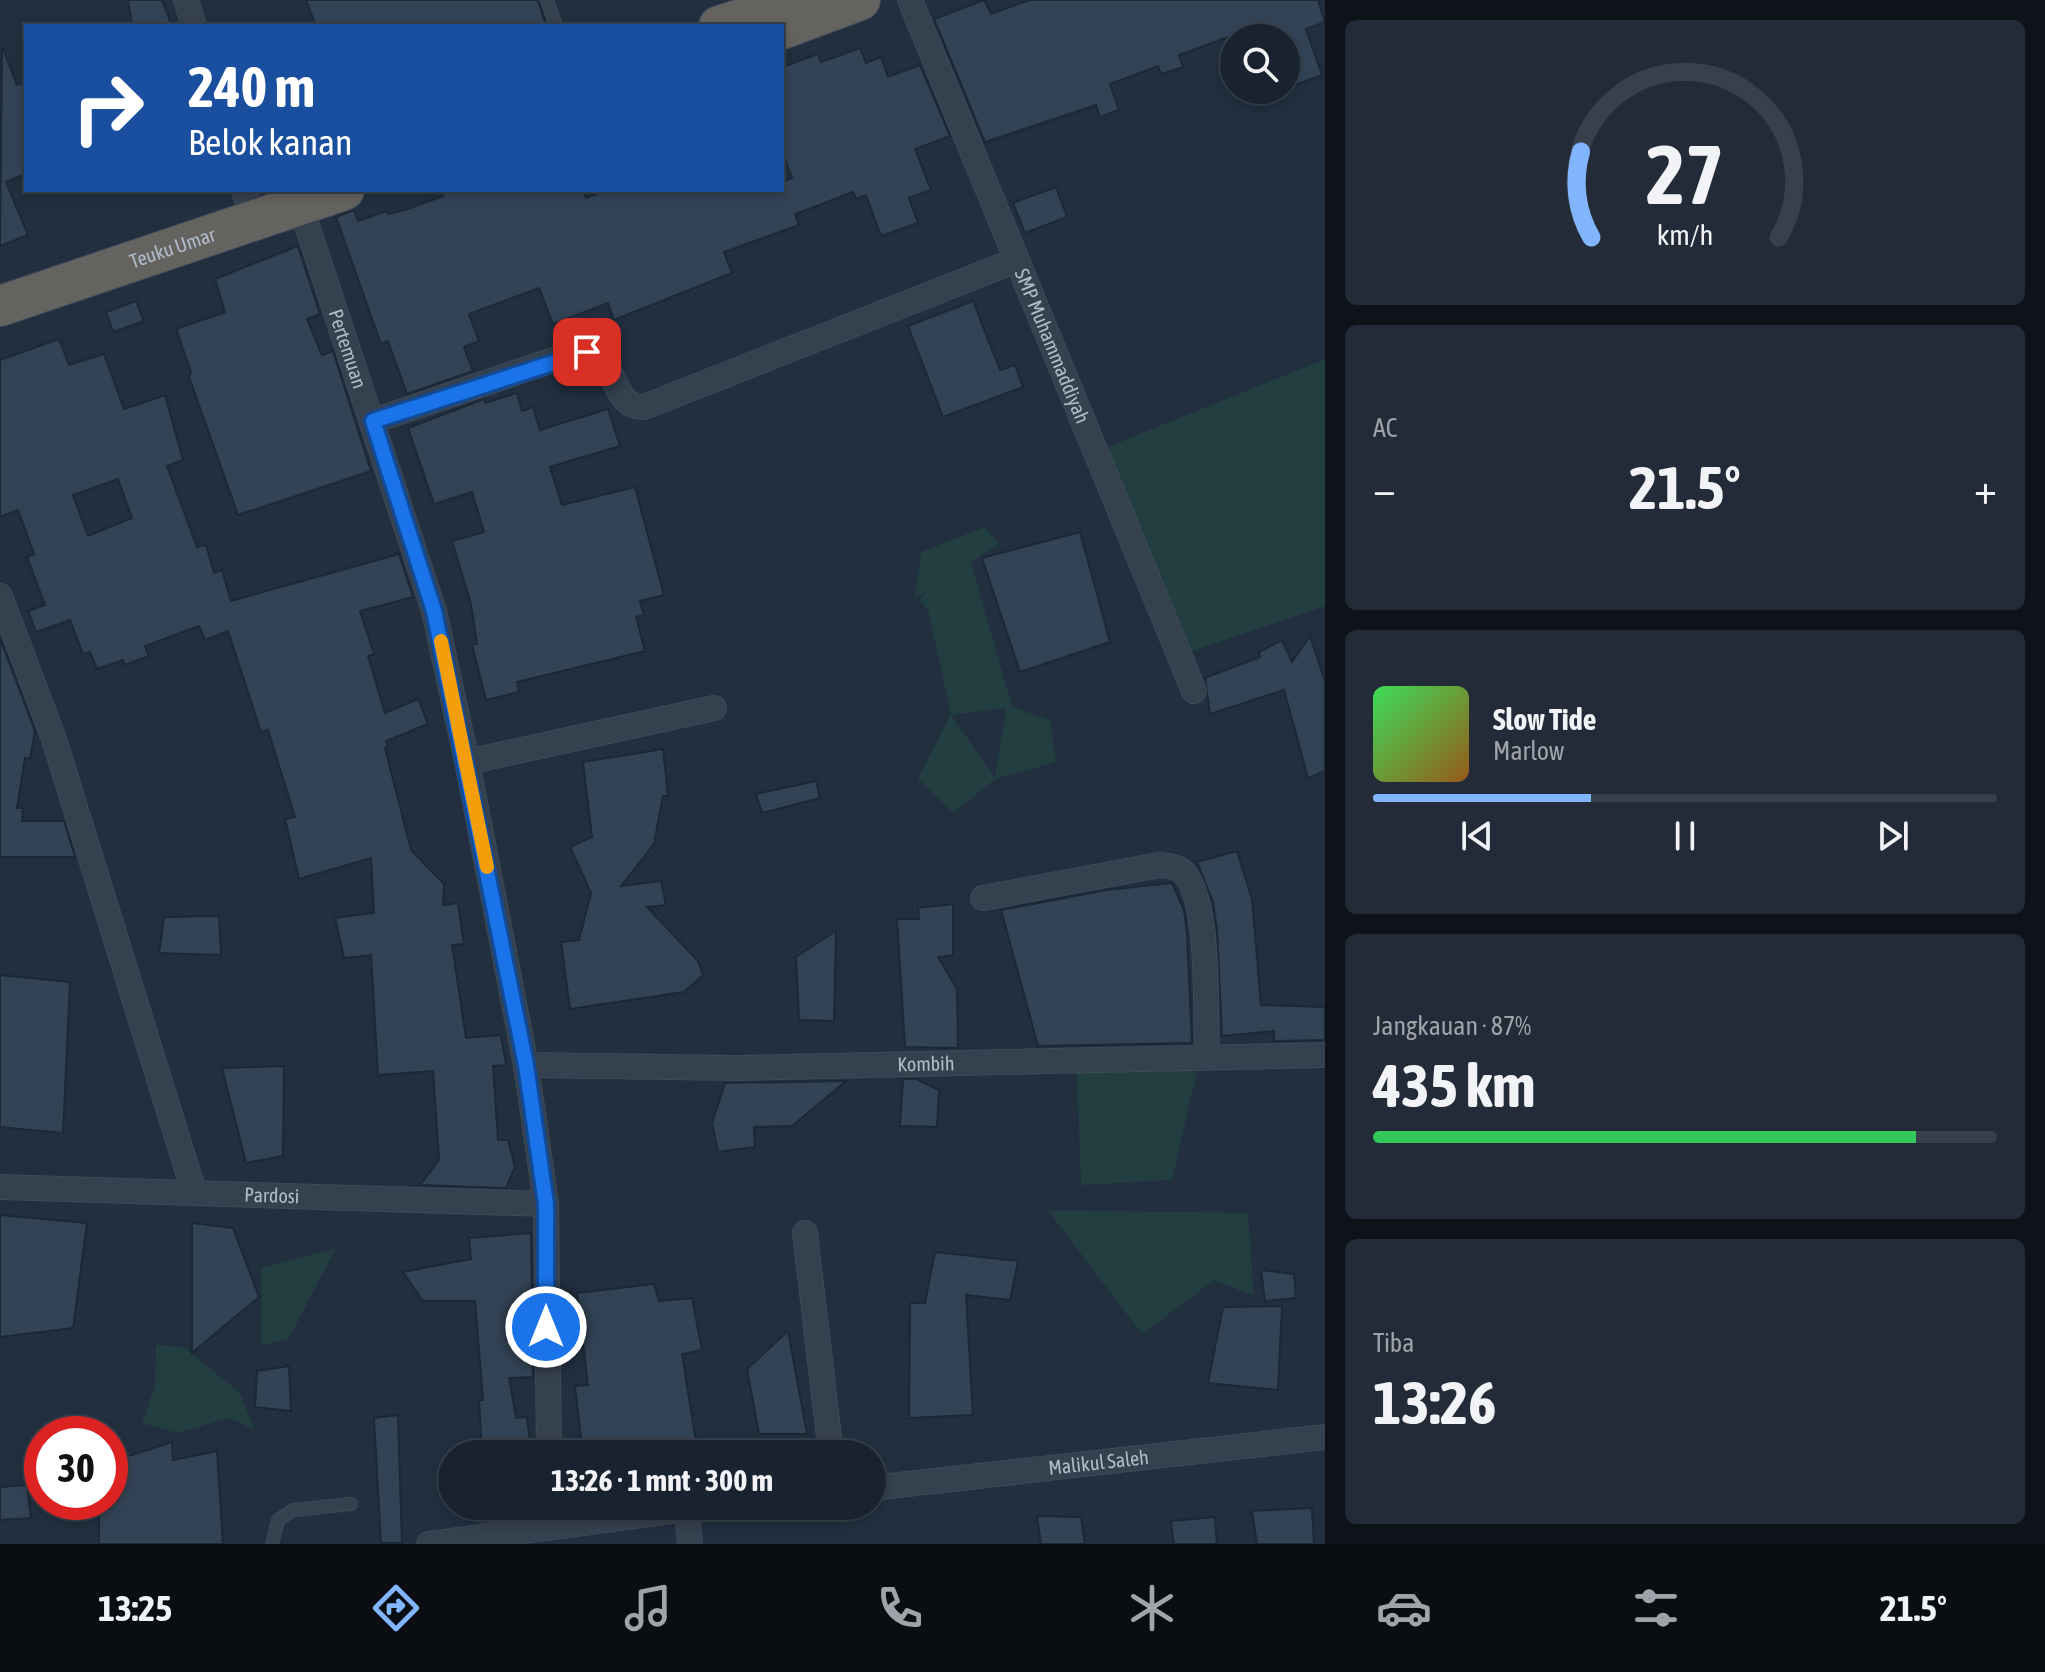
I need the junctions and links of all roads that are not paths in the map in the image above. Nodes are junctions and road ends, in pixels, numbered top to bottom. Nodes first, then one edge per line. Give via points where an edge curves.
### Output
1 (186, 0) edge
2 (547, 0) edge
3 (801, 0) edge
4 (860, 0) edge
5 (910, 0) edge
6 (193, 24) edge
7 (555, 24) edge
8 (725, 24) edge
9 (784, 28) edge
10 (320, 192) edge
11 (271, 196) edge
12 (1017, 260) junction
13 (0, 291) edge
14 (0, 306) edge
15 (373, 421) junction
16 (0, 596) edge
17 (1194, 691) dead end
18 (714, 708) dead end
19 (467, 762) junction
20 (983, 898) dead end
21 (1325, 1055) edge
22 (1207, 1056) junction
23 (526, 1065) junction
24 (0, 1187) edge
25 (194, 1192) junction
26 (546, 1204) junction
27 (805, 1233) dead end
28 (1325, 1437) edge
29 (549, 1440) edge
30 (829, 1440) edge
31 (886, 1486) edge
32 (351, 1504) dead end
33 (533, 1520) edge
34 (695, 1520) edge
35 (272, 1544) edge
36 (429, 1544) edge
37 (690, 1544) edge

1 - 6 street
2 - 7 lane
3 - 8 highway
4 - 9 highway
5 - 12 street, SMP Muhammaddiyah
10 - 11 highway, Teuku Umar
11 - 13 highway
11 - 14 highway, Teuku Umar
11 - 15 street, Pertemuan
12 - 15 street via 644,407 623,399 600,356 577,352
12 - 17 street, SMP Muhammaddiyah
15 - 19 street, Pertemuan via 434,611
16 - 25 street via 54,739
18 - 19 street
19 - 23 street, Pertemuan
20 - 22 street via 1159,865 1185,873 1202,924
21 - 22 street, Kombih
22 - 23 street, Kombih via 737,1068
23 - 26 street, Pertemuan
24 - 25 street, Pardosi
25 - 26 street, Pardosi
26 - 29 street, Pertemuan
27 - 30 street
28 - 31 street, Malikul Saleh
32 - 35 lane via 293,1510 278,1520
33 - 36 street
34 - 37 street

